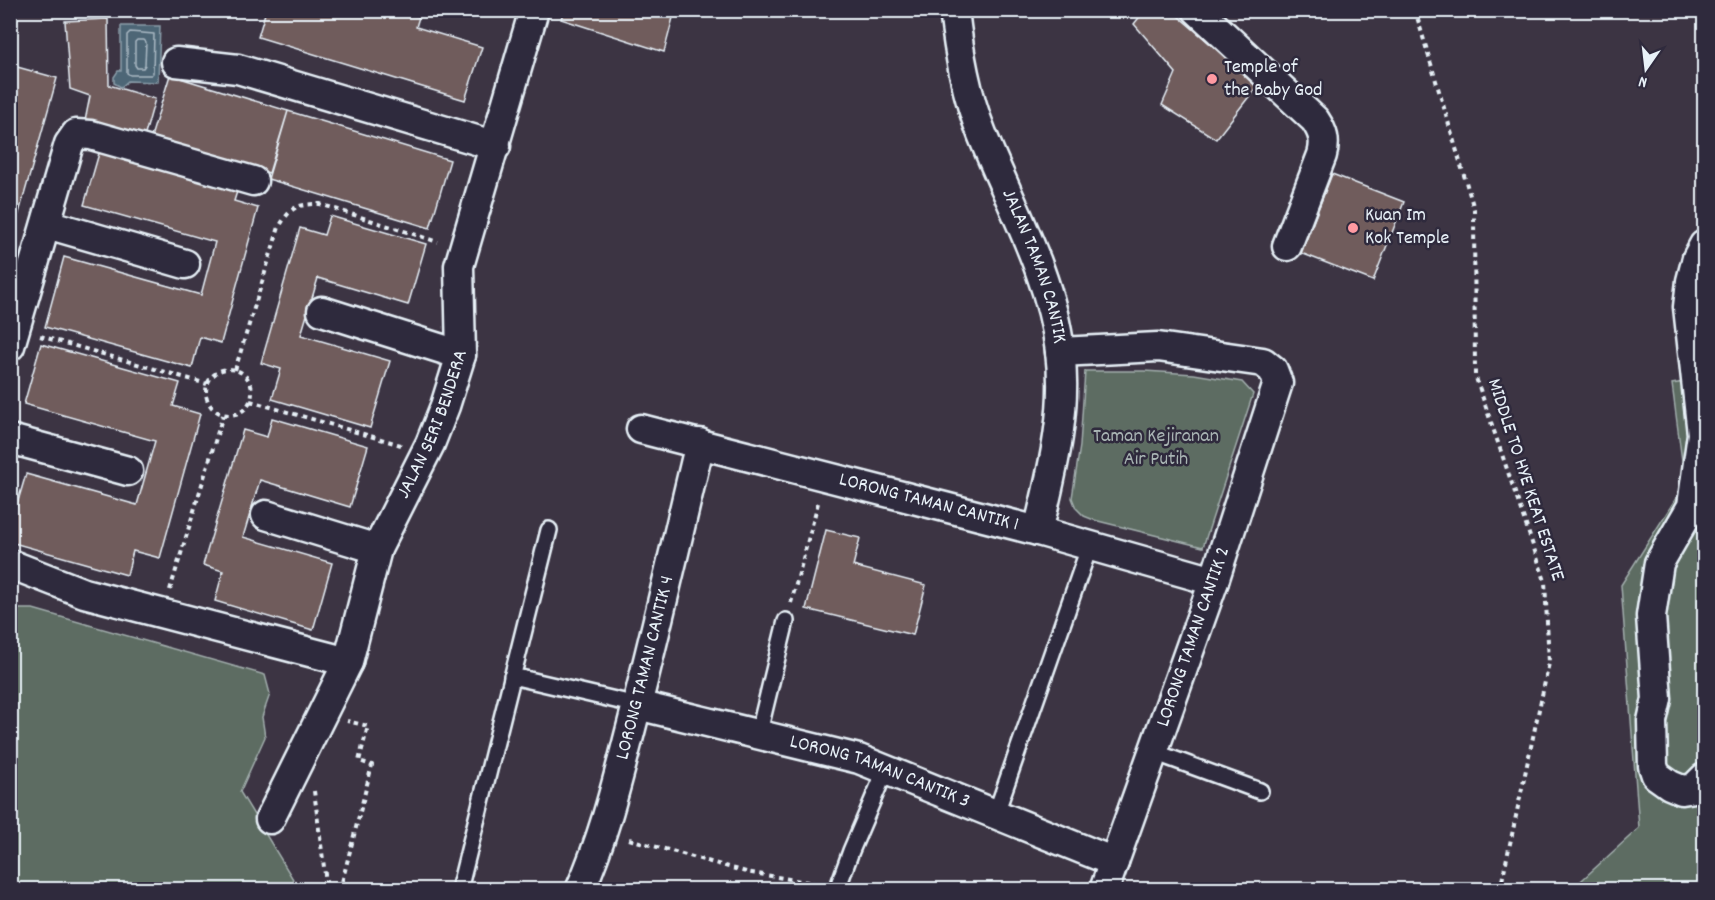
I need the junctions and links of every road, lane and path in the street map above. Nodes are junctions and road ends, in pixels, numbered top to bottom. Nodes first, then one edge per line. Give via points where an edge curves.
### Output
1 (534, 10) edge
2 (954, 10) edge
3 (1197, 10) edge
4 (1415, 10) edge
5 (176, 62) dead end
6 (496, 146) junction
7 (253, 181) dead end
8 (47, 224) junction
9 (1704, 245) edge
10 (1287, 246) dead end
11 (464, 250) junction
12 (185, 264) dead end
13 (322, 311) dead end
14 (13, 338) edge
15 (1060, 352) junction
16 (460, 355) junction
17 (235, 370) junction
18 (207, 384) junction
19 (250, 401) junction
20 (223, 415) junction
21 (641, 429) dead end
22 (1703, 435) edge
23 (10, 439) edge
24 (700, 443) junction
25 (426, 452) junction
26 (128, 471) dead end
27 (816, 511) dead end
28 (266, 515) dead end
29 (549, 530) dead end
30 (1038, 531) junction
31 (1090, 545) junction
32 (377, 549) junction
33 (10, 564) edge
34 (1214, 581) junction
35 (163, 613) junction
36 (786, 621) joint
37 (348, 662) junction
38 (512, 676) junction
39 (637, 705) junction
40 (322, 714) junction
41 (758, 736) junction
42 (1154, 752) junction
43 (886, 769) junction
44 (1704, 778) edge
45 (314, 788) dead end
46 (1260, 791) dead end
47 (996, 813) junction
48 (270, 819) dead end
49 (621, 836) dead end
50 (1114, 862) junction
51 (838, 887) joint
52 (327, 890) edge
53 (340, 890) edge
54 (459, 890) edge
55 (580, 890) edge
56 (1104, 890) edge
57 (1500, 890) edge

1 - 6 street, JALAN SERI BENDERA
2 - 15 street, JALAN TAMAN CANTIK via 960,65 981,132 1045,288
3 - 10 street via 1315,120 1324,136 1322,154
4 - 57 path, MIDDLE TO HYE KEAT ESTATE via 1474,208 1475,375 1545,581 1549,663
5 - 6 street via 238,69
6 - 11 street, JALAN SERI BENDERA
7 - 8 street via 76,134 69,144
8 - 12 street
8 - 14 street
9 - 22 street via 1696,258 1688,307
11 - 16 street, JALAN SERI BENDERA via 459,266
11 - 17 path via 320,204 302,204 289,211 279,227
13 - 16 street
14 - 18 path
15 - 30 street, JALAN TAMAN CANTIK via 1063,401 1054,464
15 - 34 street, LORONG TAMAN CANTIK 2 via 1158,347 1263,362 1274,370 1278,383
16 - 25 street, JALAN SERI BENDERA
17 - 18 path via 217,373
17 - 19 path via 249,382
18 - 20 path via 205,392 210,406
19 - 20 path via 237,414
19 - 25 path
20 - 35 path
21 - 24 street, LORONG TAMAN CANTIK 1
22 - 44 street via 1692,506 1659,563 1652,616 1657,699 1652,721 1656,775 1682,790 1694,788
23 - 26 street
24 - 30 street, LORONG TAMAN CANTIK 1
24 - 39 street, LORONG TAMAN CANTIK 4
25 - 32 street, JALAN SERI BENDERA
27 - 36 path
28 - 32 street
29 - 38 lane
30 - 31 street, LORONG TAMAN CANTIK 1
31 - 34 street, LORONG TAMAN CANTIK 1
31 - 47 lane
32 - 37 street, JALAN SERI BENDERA
33 - 35 street via 84,593
34 - 42 street, LORONG TAMAN CANTIK 2
35 - 37 street
36 - 41 lane
37 - 40 street, JALAN SERI BENDERA
38 - 39 lane
38 - 54 lane
39 - 41 street, LORONG TAMAN CANTIK 3
39 - 55 street, LORONG TAMAN CANTIK 4 via 606,822
40 - 48 street, JALAN SERI BENDERA
40 - 53 path via 368,726 359,761 372,765
41 - 43 street, LORONG TAMAN CANTIK 3
42 - 46 lane
42 - 50 street, LORONG TAMAN CANTIK 2
43 - 47 street, LORONG TAMAN CANTIK 3
43 - 51 lane
45 - 52 path
47 - 50 street, LORONG TAMAN CANTIK 3
49 - 51 path via 746,872
50 - 56 street, LORONG TAMAN CANTIK 2

